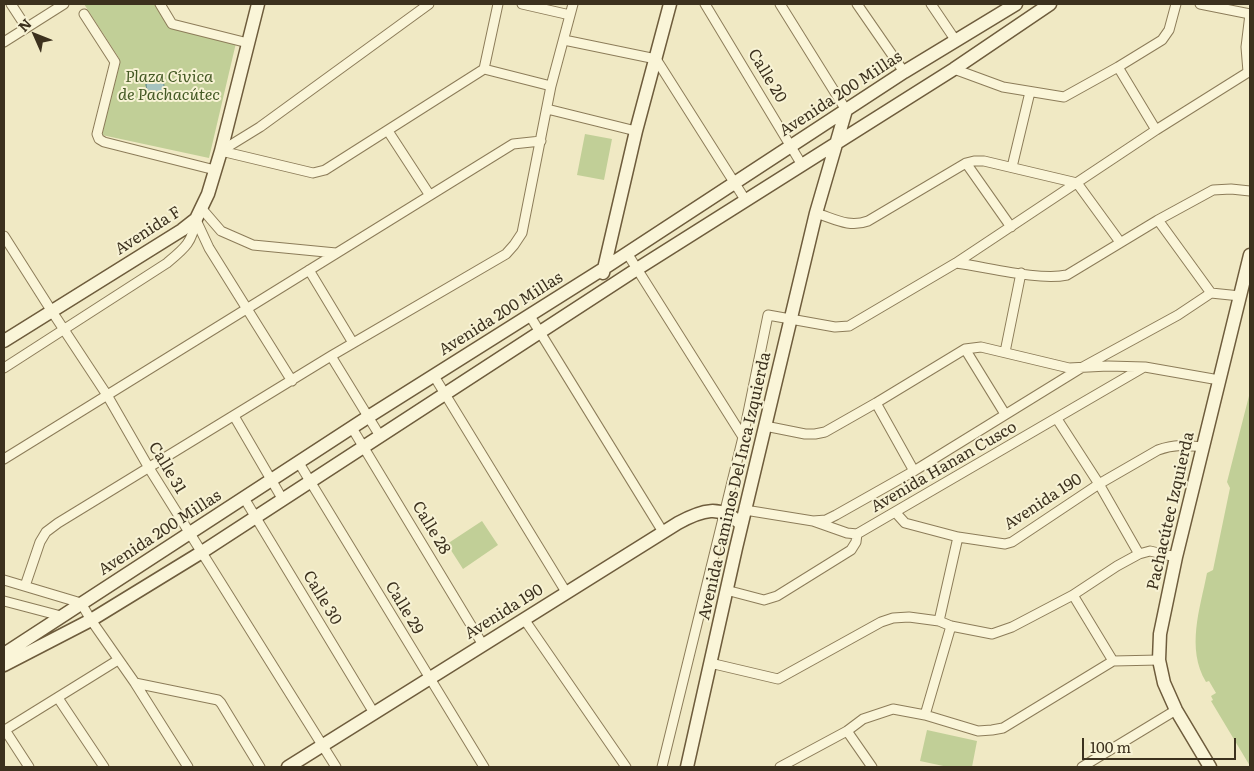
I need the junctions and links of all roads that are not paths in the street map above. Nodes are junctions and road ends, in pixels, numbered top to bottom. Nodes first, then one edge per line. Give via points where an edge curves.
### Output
1 (11, 4) edge
2 (64, 4) edge
3 (160, 4) edge
4 (258, 4) edge
5 (430, 4) edge
6 (498, 4) edge
7 (522, 4) edge
8 (573, 4) edge
9 (670, 4) edge
10 (705, 4) edge
11 (780, 4) edge
12 (857, 4) edge
13 (931, 4) edge
14 (1016, 4) edge
15 (1050, 4) edge
16 (1176, 4) edge
17 (1200, 4) edge
18 (1003, 8) edge
19 (84, 14) dead end
20 (570, 15) junction
21 (26, 28) junction
22 (564, 40) junction
23 (956, 41) junction
24 (4, 42) edge
25 (248, 43) junction
26 (656, 59) junction
27 (1118, 67) junction
28 (954, 68) junction
29 (484, 69) junction
30 (1249, 71) edge
31 (904, 72) junction
32 (551, 86) junction
33 (1030, 92) junction
34 (547, 109) junction
35 (846, 110) junction
36 (1156, 130) junction
37 (388, 131) junction
38 (636, 131) junction
39 (541, 141) junction
40 (837, 143) junction
41 (792, 146) junction
42 (220, 151) junction
43 (966, 163) junction
44 (802, 165) junction
45 (1012, 167) junction
46 (215, 170) junction
47 (734, 182) junction
48 (1077, 183) junction
49 (1250, 191) edge
50 (429, 194) junction
51 (746, 202) junction
52 (816, 213) junction
53 (199, 214) junction
54 (1158, 220) junction
55 (1011, 227) junction
56 (4, 236) edge
57 (1120, 242) junction
58 (336, 253) junction
59 (627, 253) junction
60 (1250, 255) edge
61 (956, 262) junction
62 (603, 269) junction
63 (637, 269) junction
64 (309, 270) junction
65 (1021, 273) junction
66 (1211, 293) junction
67 (598, 295) junction
68 (1240, 296) junction
69 (246, 309) junction
70 (51, 310) junction
71 (530, 316) junction
72 (790, 320) junction
73 (64, 330) junction
74 (540, 333) junction
75 (4, 341) edge
76 (353, 343) junction
77 (965, 349) junction
78 (1005, 352) junction
79 (331, 356) junction
80 (1144, 367) junction
81 (4, 368) edge
82 (1081, 368) junction
83 (434, 376) junction
84 (1220, 380) junction
85 (292, 381) junction
86 (445, 394) junction
87 (107, 395) junction
88 (876, 404) junction
89 (1005, 414) junction
90 (234, 416) junction
91 (368, 417) junction
92 (1057, 419) junction
93 (765, 426) junction
94 (352, 428) junction
95 (380, 436) junction
96 (743, 437) junction
97 (364, 447) junction
98 (1203, 447) junction
99 (4, 459) edge
100 (299, 463) junction
101 (149, 468) junction
102 (914, 471) junction
103 (272, 480) junction
104 (310, 482) junction
105 (1099, 484) junction
106 (244, 498) junction
107 (283, 500) junction
108 (745, 510) junction
109 (724, 512) junction
110 (896, 512) junction
111 (256, 517) junction
112 (813, 521) junction
113 (742, 524) junction
114 (663, 532) junction
115 (190, 533) junction
116 (858, 534) junction
117 (958, 538) junction
118 (202, 552) junction
119 (1139, 554) junction
120 (1176, 558) junction
121 (4, 580) edge
122 (25, 586) junction
123 (726, 590) junction
124 (566, 592) junction
125 (1073, 595) junction
126 (4, 601) edge
127 (81, 603) junction
128 (62, 616) junction
129 (524, 619) junction
130 (91, 620) junction
131 (939, 621) junction
132 (951, 626) junction
133 (483, 645) junction
134 (4, 654) edge
135 (118, 660) junction
136 (1159, 660) junction
137 (1113, 661) junction
138 (710, 663) junction
139 (4, 666) edge
140 (429, 679) junction
141 (135, 683) junction
142 (58, 698) junction
143 (1176, 710) junction
144 (374, 713) junction
145 (925, 715) junction
146 (847, 731) junction
147 (323, 745) junction
148 (29, 767) edge
149 (104, 767) edge
150 (188, 767) edge
151 (260, 767) edge
152 (288, 767) edge
153 (336, 767) edge
154 (484, 767) edge
155 (626, 767) edge
156 (662, 767) edge
157 (687, 767) edge
158 (780, 767) edge
159 (872, 767) edge
160 (1082, 767) edge
161 (1210, 767) edge

1 - 21 street
2 - 21 street
3 - 25 street via 172,24
4 - 25 main road, Avenida F
5 - 42 street via 260,127
6 - 29 street
7 - 20 street
8 - 20 street
9 - 26 main road
10 - 41 street, Calle 20
11 - 35 street
12 - 31 street
13 - 23 street
14 - 18 main road, Avenida 200 Millas
15 - 28 main road
16 - 27 street via 1162,40
17 - 30 street via 1250,14 1246,47
18 - 23 main road, Avenida 200 Millas
19 - 46 street via 115,62 97,134 99,139
20 - 22 street
21 - 24 street
22 - 26 street
22 - 32 street
23 - 31 main road, Avenida 200 Millas
25 - 42 main road, Avenida F
26 - 38 main road
26 - 47 street
27 - 33 street via 1064,97
27 - 36 street
28 - 33 street via 1003,87
28 - 40 main road
29 - 32 street
29 - 37 street
30 - 36 street
31 - 35 main road, Avenida 200 Millas
32 - 34 street
33 - 45 street
34 - 38 street
34 - 39 street
35 - 40 main road, Avenida Caminos Del Inca Izquierda
35 - 41 main road, Avenida 200 Millas
36 - 48 street
37 - 42 street via 325,170 313,173
37 - 50 street
38 - 62 main road
39 - 50 street via 513,144
39 - 76 street via 522,233 506,254
40 - 44 main road
40 - 52 main road, Avenida Caminos Del Inca Izquierda
41 - 44 street, Calle 20
41 - 47 main road, Avenida 200 Millas
42 - 46 main road, Avenida F
43 - 45 street via 984,161
43 - 52 street via 868,221 848,224
43 - 55 street
44 - 51 main road
45 - 48 street
46 - 53 main road, Avenida F
47 - 51 street
47 - 59 main road, Avenida 200 Millas
48 - 55 street
48 - 57 street
49 - 54 street via 1213,190
50 - 58 street
51 - 63 main road
52 - 72 main road, Avenida Caminos Del Inca Izquierda
53 - 58 street via 228,235 253,245
53 - 69 street via 209,248
53 - 70 main road, Avenida F via 182,230
53 - 73 street via 194,235 183,250
54 - 57 street
54 - 66 street
55 - 61 street
56 - 70 street, Calle 31
57 - 65 street via 1067,274
58 - 64 street
59 - 62 main road, Avenida 200 Millas
59 - 63 street
60 - 68 main road, Pachacútec Izquierda
61 - 65 street
61 - 72 street via 849,326 834,327
62 - 67 main road
62 - 71 main road, Avenida 200 Millas
63 - 67 main road
63 - 96 street
64 - 69 street
64 - 76 street
65 - 78 street
66 - 68 street
66 - 82 street via 1178,315
67 - 74 main road
68 - 84 main road, Pachacútec Izquierda
69 - 85 street
69 - 87 street
70 - 73 street, Calle 31
70 - 75 main road, Avenida F
71 - 74 street
71 - 83 main road, Avenida 200 Millas
72 - 93 main road, Avenida Caminos Del Inca Izquierda
72 - 96 street, Avenida Caminos Del Inca Izquierda via 768,315
73 - 81 street
73 - 87 street, Calle 31
74 - 86 main road
74 - 114 street
76 - 79 street
77 - 78 street via 981,347
77 - 88 street
77 - 89 street
78 - 82 street
79 - 85 street
79 - 91 street
80 - 82 street
80 - 84 street
80 - 92 street, Avenida Hanan Cusco
82 - 89 street
83 - 86 street
83 - 91 main road, Avenida 200 Millas
84 - 98 main road, Pachacútec Izquierda
85 - 90 street
86 - 95 main road
86 - 124 street
87 - 99 street
87 - 101 street, Calle 31
88 - 93 street via 815,434
88 - 102 street
89 - 102 street
90 - 101 street
90 - 103 street
91 - 94 main road, Avenida 200 Millas
91 - 95 street
92 - 105 street
92 - 110 street, Avenida Hanan Cusco
93 - 108 main road, Avenida Caminos Del Inca Izquierda
94 - 97 street, Calle 28
94 - 100 main road, Avenida 200 Millas
95 - 97 main road
96 - 109 street, Avenida Caminos Del Inca Izquierda
97 - 104 main road
97 - 133 street, Calle 28
98 - 105 street, Avenida 190 via 1168,446
98 - 120 main road, Pachacútec Izquierda
100 - 103 main road, Avenida 200 Millas
100 - 104 street, Calle 29
101 - 115 street, Calle 31
101 - 122 street via 46,532
102 - 112 street via 826,520
103 - 106 main road, Avenida 200 Millas
103 - 107 street
104 - 107 main road
104 - 140 street, Calle 29
105 - 117 street, Avenida 190 via 1012,542 998,544
105 - 119 street
106 - 111 street, Calle 30
106 - 115 main road, Avenida 200 Millas
107 - 111 main road
108 - 112 street
108 - 113 main road, Avenida Caminos Del Inca Izquierda
109 - 113 main road
109 - 114 main road, Avenida 190 via 701,512
109 - 156 street, Avenida Caminos Del Inca Izquierda
110 - 116 street, Avenida Hanan Cusco
110 - 117 street, Avenida 190 via 906,523
111 - 118 main road
111 - 144 street, Calle 30
112 - 116 street
113 - 123 main road, Avenida Caminos Del Inca Izquierda
114 - 124 main road, Avenida 190
115 - 118 street, Calle 31
115 - 127 main road, Avenida 200 Millas
116 - 123 street via 851,550 777,596 764,600
117 - 131 street
118 - 130 main road
118 - 147 street, Calle 31
119 - 120 street via 1150,551
119 - 125 street
120 - 136 main road, Pachacútec Izquierda via 1160,634
121 - 122 street
122 - 127 street
123 - 138 main road, Avenida Caminos Del Inca Izquierda
124 - 129 main road, Avenida 190
125 - 132 street via 992,634
125 - 137 street
126 - 128 street
127 - 128 main road, Avenida 200 Millas
127 - 130 street
128 - 134 main road, Avenida 200 Millas
129 - 133 main road, Avenida 190
129 - 155 street
130 - 135 street
130 - 139 main road
131 - 132 street
131 - 138 street via 909,617 881,622 778,678
132 - 145 street
133 - 140 main road, Avenida 190
135 - 141 street
135 - 142 street
136 - 137 street
136 - 143 main road, Pachacútec Izquierda via 1164,683
137 - 145 street via 1003,728 978,730
138 - 157 main road, Avenida Caminos Del Inca Izquierda
140 - 144 main road, Avenida 190
140 - 154 street, Calle 29
141 - 150 street
141 - 151 street via 218,700
142 - 148 street via 5,730
142 - 149 street
143 - 160 street
143 - 161 main road, Pachacútec Izquierda
144 - 147 main road, Avenida 190
145 - 146 street via 893,709 863,719
146 - 158 street
146 - 159 street
147 - 152 main road, Avenida 190
147 - 153 street, Calle 31

